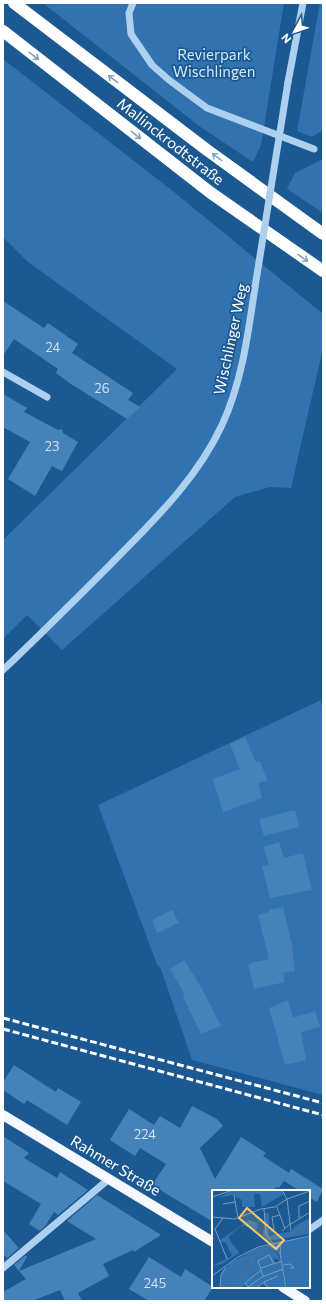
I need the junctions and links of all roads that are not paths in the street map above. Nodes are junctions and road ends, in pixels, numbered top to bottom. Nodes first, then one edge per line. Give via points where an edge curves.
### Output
1 (14, 3) edge
2 (133, 3) edge
3 (303, 3) edge
4 (3, 32) edge
5 (314, 148) dead end
6 (323, 234) edge
7 (323, 271) edge
8 (3, 372) edge
9 (47, 397) dead end
10 (3, 670) edge
11 (3, 1115) edge
12 (109, 1179) junction
13 (323, 1220) edge
14 (310, 1229) edge
15 (212, 1241) edge
16 (3, 1268) edge
17 (286, 1288) edge
18 (305, 1301) edge

6 -> 1 highway, Mallinckrodtstraße via 207,150
2 - 5 street via 129,13 131,34 152,65 169,80 207,108
3 - 10 street, Wischlinger Weg, bridge via 246,345 231,402 222,425 200,464 161,513
4 -> 7 highway, Mallinckrodtstraße via 211,193
8 - 9 street
11 - 12 main road, Rahmer Straße
12 - 15 main road, Rahmer Straße
12 - 16 street
13 - 14 street
17 - 18 main road

